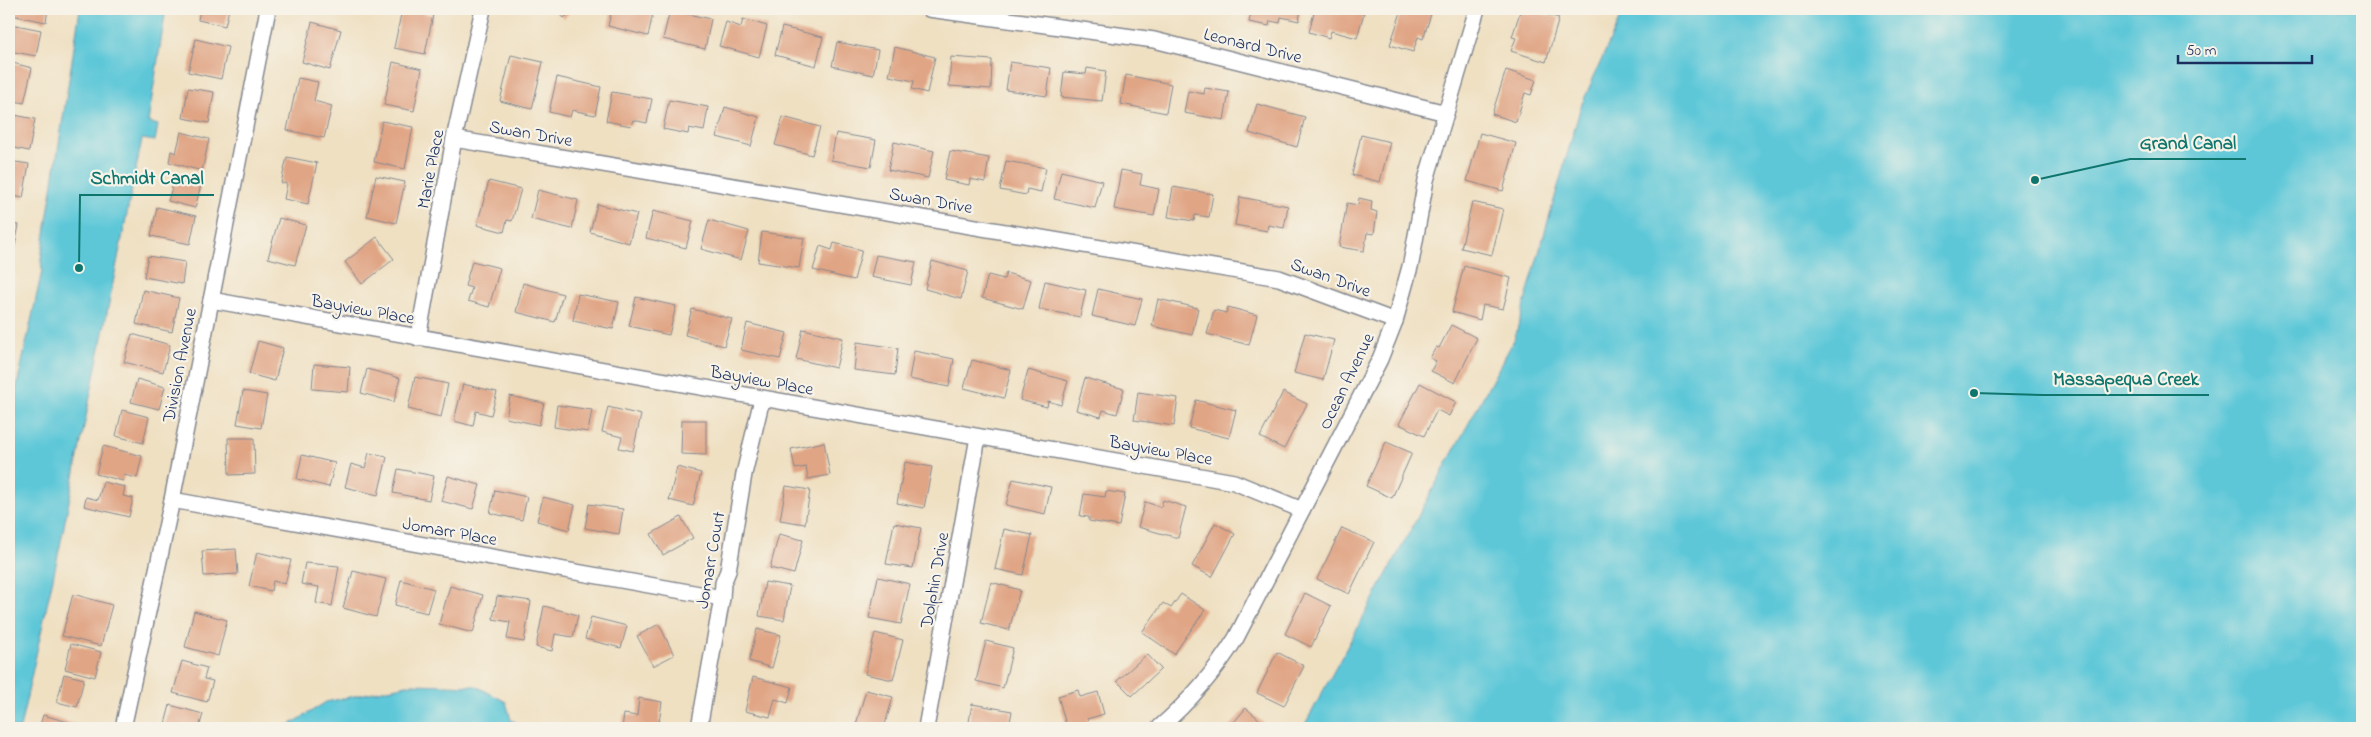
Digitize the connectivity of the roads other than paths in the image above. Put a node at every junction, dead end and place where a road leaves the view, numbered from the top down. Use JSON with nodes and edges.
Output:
{"nodes":[{"id":1,"x":268,"y":9,"type":"edge"},
{"id":2,"x":483,"y":9,"type":"edge"},
{"id":3,"x":929,"y":9,"type":"edge"},
{"id":4,"x":1477,"y":9,"type":"edge"},
{"id":5,"x":1446,"y":113,"type":"junction"},
{"id":6,"x":454,"y":139,"type":"junction"},
{"id":7,"x":211,"y":300,"type":"junction"},
{"id":8,"x":1395,"y":321,"type":"junction"},
{"id":9,"x":418,"y":338,"type":"junction"},
{"id":10,"x":762,"y":399,"type":"junction"},
{"id":11,"x":978,"y":437,"type":"junction"},
{"id":12,"x":172,"y":500,"type":"junction"},
{"id":13,"x":1302,"y":510,"type":"junction"},
{"id":14,"x":722,"y":598,"type":"junction"},
{"id":15,"x":123,"y":728,"type":"edge"},
{"id":16,"x":699,"y":728,"type":"edge"},
{"id":17,"x":926,"y":728,"type":"edge"},
{"id":18,"x":1159,"y":728,"type":"edge"}],
"edges":[{"from":1,"to":7,"type":"street","name":"Division Avenue"},
{"from":2,"to":6,"type":"street","name":"Marie Place"},
{"from":3,"to":5,"type":"street","name":"Leonard Drive"},
{"from":4,"to":5,"type":"street","name":"Ocean Avenue"},
{"from":5,"to":8,"type":"street","name":"Ocean Avenue"},
{"from":6,"to":8,"type":"street","name":"Swan Drive"},
{"from":6,"to":9,"type":"street","name":"Marie Place"},
{"from":7,"to":9,"type":"street","name":"Bayview Place"},
{"from":7,"to":12,"type":"street","name":"Division Avenue"},
{"from":8,"to":13,"type":"street","name":"Ocean Avenue"},
{"from":9,"to":10,"type":"street","name":"Bayview Place"},
{"from":10,"to":11,"type":"street","name":"Bayview Place"},
{"from":10,"to":14,"type":"street","name":"Jomarr Court"},
{"from":11,"to":13,"type":"street","name":"Bayview Place"},
{"from":11,"to":17,"type":"street","name":"Dolphin Drive"},
{"from":12,"to":14,"type":"street","name":"Jomarr Place"},
{"from":12,"to":15,"type":"street","name":"Division Avenue"},
{"from":13,"to":18,"type":"street","name":"Ocean Avenue"},
{"from":14,"to":16,"type":"street","name":"Jomarr Court"}]}
